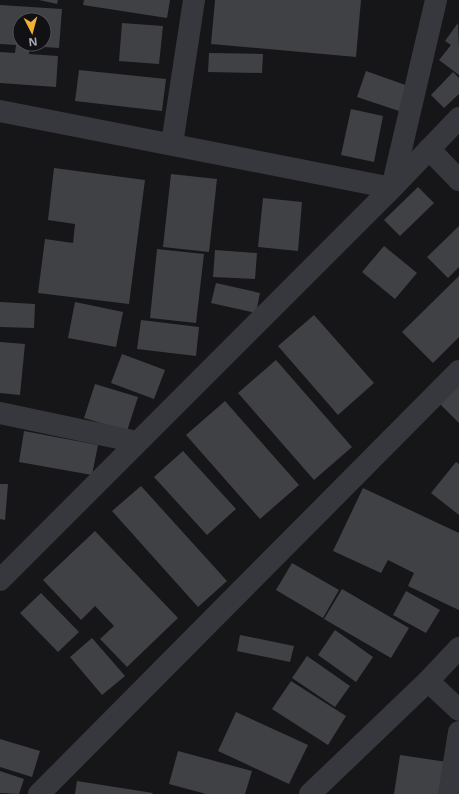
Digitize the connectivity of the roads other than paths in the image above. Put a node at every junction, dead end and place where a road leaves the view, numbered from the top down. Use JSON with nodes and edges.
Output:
{"nodes":[{"id":1,"x":194,"y":0,"type":"edge"},
{"id":2,"x":436,"y":0,"type":"edge"},
{"id":3,"x":0,"y":111,"type":"edge"},
{"id":4,"x":459,"y":118,"type":"edge"},
{"id":5,"x":172,"y":144,"type":"junction"},
{"id":6,"x":428,"y":149,"type":"junction"},
{"id":7,"x":459,"y":180,"type":"edge"},
{"id":8,"x":392,"y":188,"type":"junction"},
{"id":9,"x":459,"y":371,"type":"edge"},
{"id":10,"x":0,"y":413,"type":"edge"},
{"id":11,"x":138,"y":442,"type":"junction"},
{"id":12,"x":0,"y":580,"type":"edge"},
{"id":13,"x":459,"y":648,"type":"edge"},
{"id":14,"x":428,"y":680,"type":"junction"},
{"id":15,"x":459,"y":710,"type":"edge"},
{"id":16,"x":459,"y":732,"type":"edge"},
{"id":17,"x":39,"y":794,"type":"edge"},
{"id":18,"x":310,"y":794,"type":"edge"},
{"id":19,"x":449,"y":794,"type":"edge"}],
"edges":[{"from":1,"to":5,"type":"street"},
{"from":2,"to":8,"type":"street"},
{"from":3,"to":5,"type":"street"},
{"from":4,"to":6,"type":"street"},
{"from":5,"to":8,"type":"street"},
{"from":6,"to":7,"type":"street"},
{"from":6,"to":8,"type":"street"},
{"from":8,"to":11,"type":"street"},
{"from":9,"to":17,"type":"street"},
{"from":10,"to":11,"type":"street"},
{"from":11,"to":12,"type":"street"},
{"from":13,"to":14,"type":"street"},
{"from":14,"to":15,"type":"street"},
{"from":14,"to":18,"type":"street"},
{"from":16,"to":19,"type":"street"}]}
